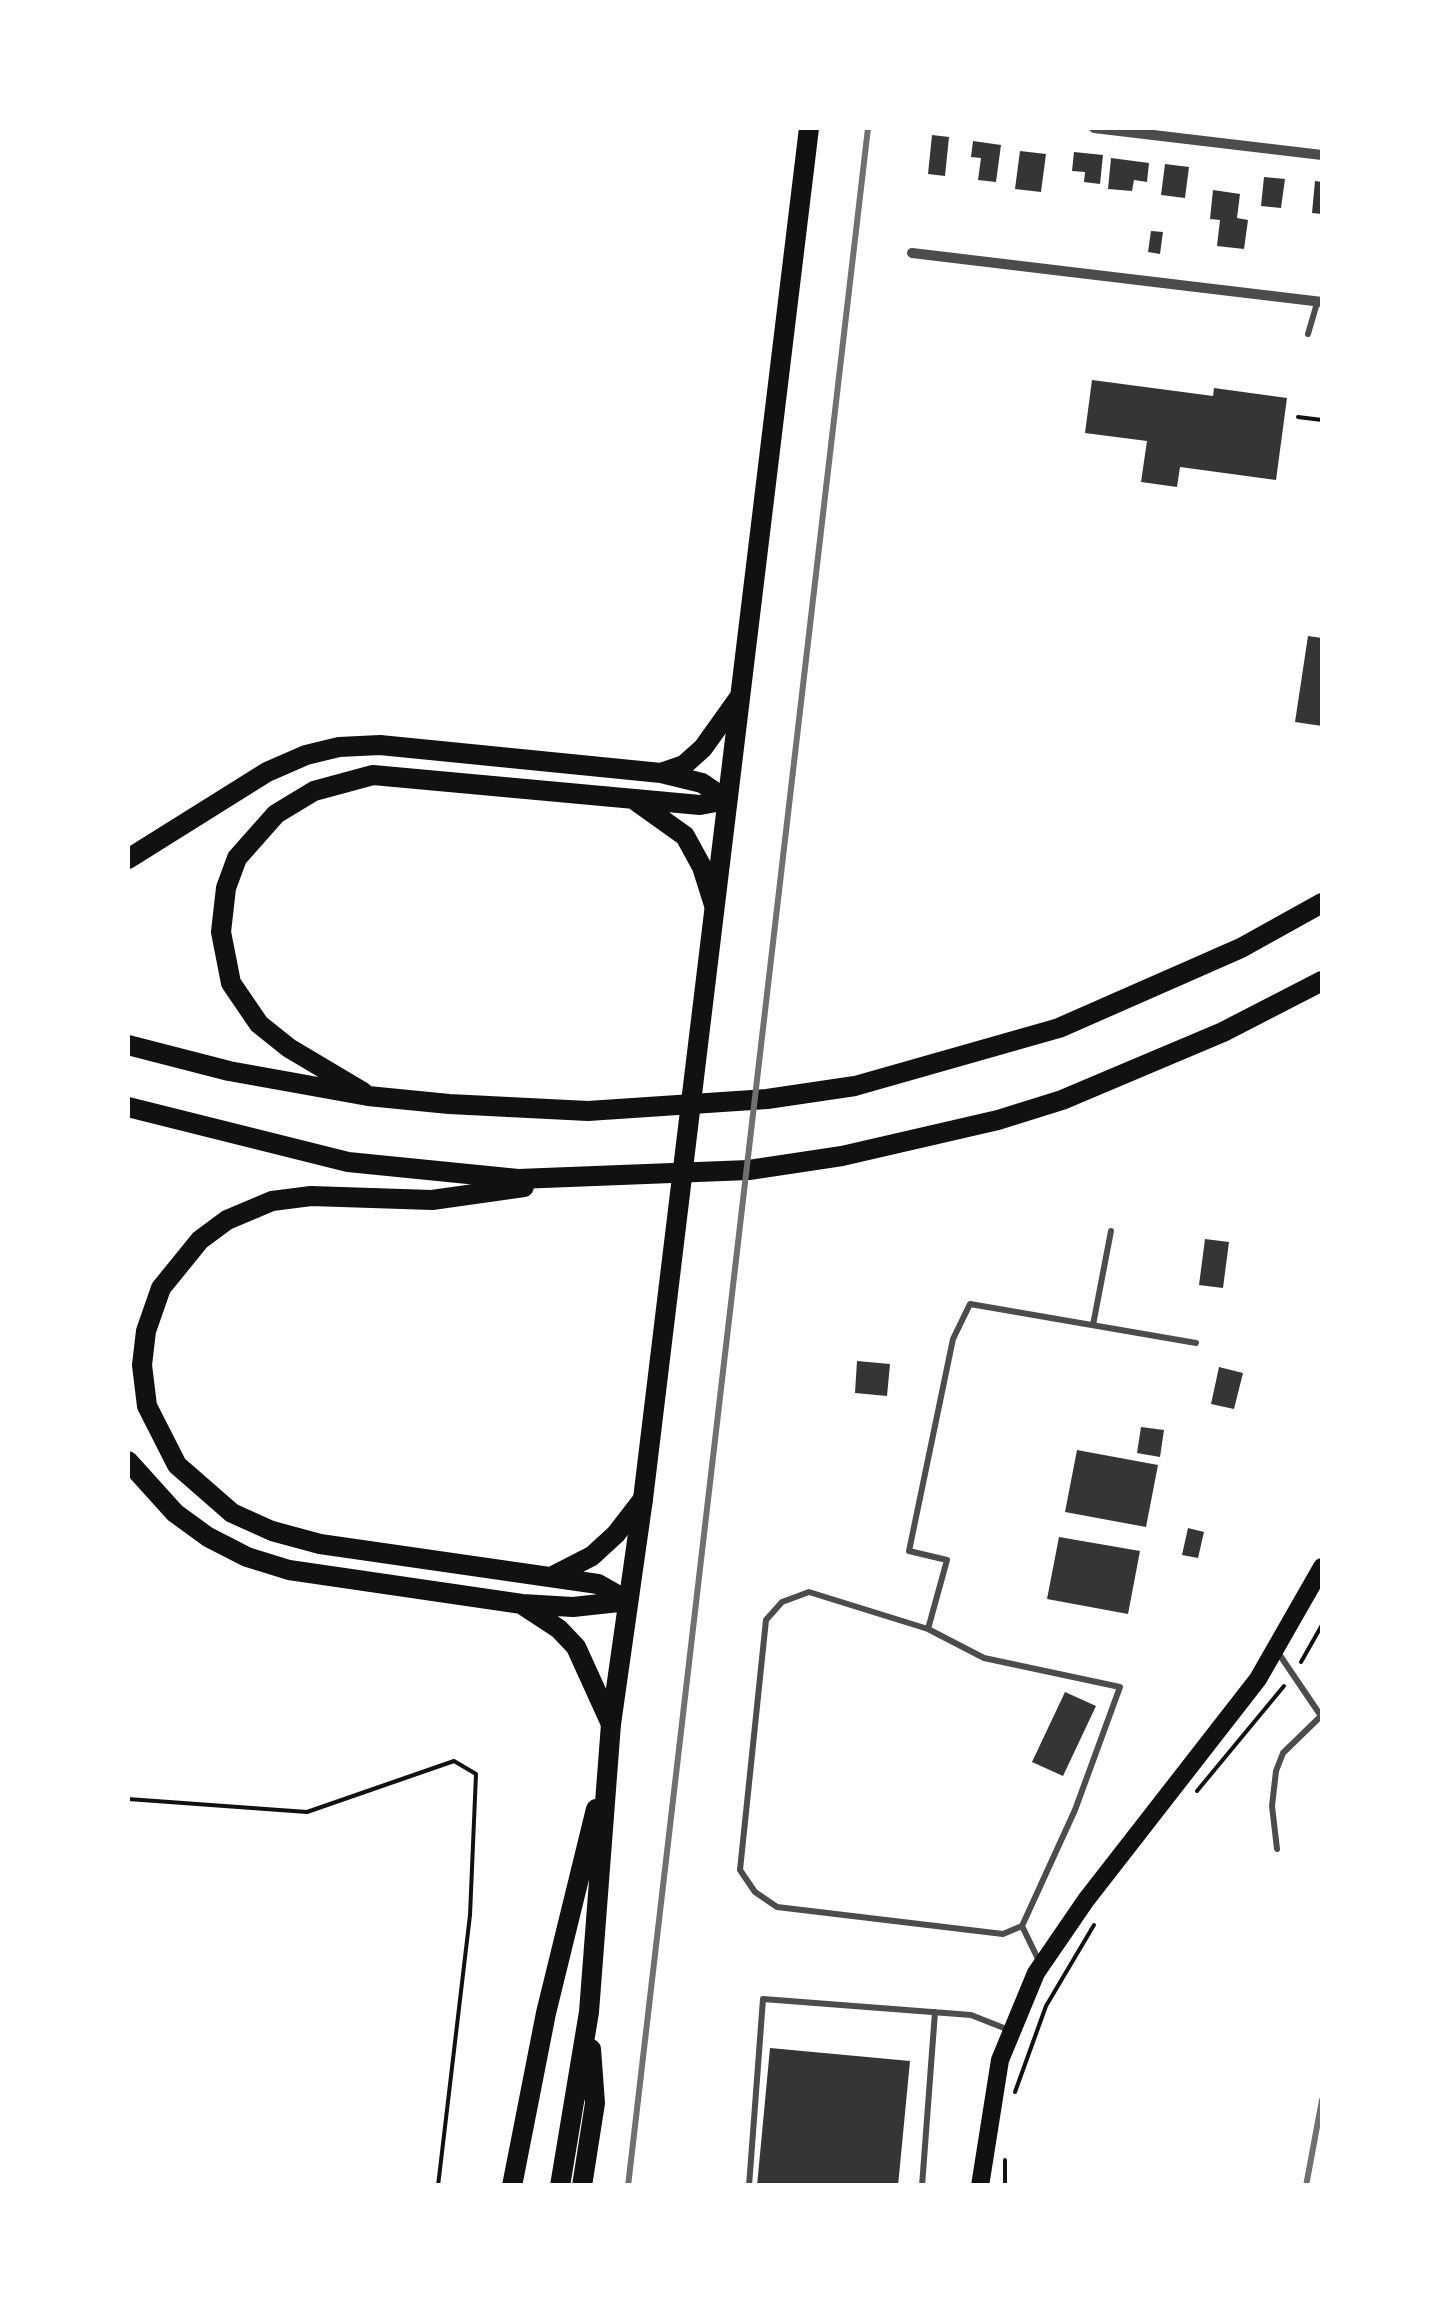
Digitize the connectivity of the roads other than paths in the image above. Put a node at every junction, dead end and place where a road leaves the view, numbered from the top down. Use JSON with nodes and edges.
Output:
{"nodes":[{"id":1,"x":809,"y":128,"type":"edge"},
{"id":2,"x":1094,"y":128,"type":"edge"},
{"id":3,"x":1322,"y":155,"type":"edge"},
{"id":4,"x":912,"y":253,"type":"dead end"},
{"id":5,"x":1320,"y":302,"type":"edge"},
{"id":6,"x":1308,"y":334,"type":"dead end"},
{"id":7,"x":738,"y":699,"type":"junction"},
{"id":8,"x":662,"y":773,"type":"junction"},
{"id":9,"x":630,"y":798,"type":"junction"},
{"id":10,"x":726,"y":800,"type":"junction"},
{"id":11,"x":128,"y":859,"type":"edge"},
{"id":12,"x":1322,"y":904,"type":"edge"},
{"id":13,"x":714,"y":905,"type":"junction"},
{"id":14,"x":1322,"y":981,"type":"edge"},
{"id":15,"x":128,"y":1045,"type":"edge"},
{"id":16,"x":368,"y":1096,"type":"junction"},
{"id":17,"x":128,"y":1107,"type":"edge"},
{"id":18,"x":582,"y":1179,"type":"junction"},
{"id":19,"x":1110,"y":1231,"type":"dead end"},
{"id":20,"x":1093,"y":1325,"type":"junction"},
{"id":21,"x":1196,"y":1343,"type":"dead end"},
{"id":22,"x":128,"y":1461,"type":"edge"},
{"id":23,"x":643,"y":1500,"type":"junction"},
{"id":24,"x":1322,"y":1567,"type":"edge"},
{"id":25,"x":554,"y":1576,"type":"junction"},
{"id":26,"x":628,"y":1601,"type":"junction"},
{"id":27,"x":522,"y":1604,"type":"junction"},
{"id":28,"x":928,"y":1629,"type":"junction"},
{"id":29,"x":1277,"y":1650,"type":"junction"},
{"id":30,"x":611,"y":1724,"type":"junction"},
{"id":31,"x":610,"y":1749,"type":"junction"},
{"id":32,"x":1277,"y":1849,"type":"dead end"},
{"id":33,"x":1022,"y":1926,"type":"junction"},
{"id":34,"x":1042,"y":1966,"type":"junction"},
{"id":35,"x":589,"y":2012,"type":"junction"},
{"id":36,"x":935,"y":2012,"type":"junction"},
{"id":37,"x":1010,"y":2030,"type":"junction"},
{"id":38,"x":512,"y":2186,"type":"edge"},
{"id":39,"x":560,"y":2186,"type":"edge"},
{"id":40,"x":582,"y":2186,"type":"edge"},
{"id":41,"x":749,"y":2186,"type":"edge"},
{"id":42,"x":922,"y":2186,"type":"edge"},
{"id":43,"x":980,"y":2186,"type":"edge"}],
"edges":[{"from":1,"to":7,"type":"main road"},
{"from":2,"to":3,"type":"street"},
{"from":4,"to":5,"type":"street"},
{"from":5,"to":6,"type":"lane"},
{"from":7,"to":8,"type":"main road"},
{"from":7,"to":10,"type":"main road"},
{"from":8,"to":10,"type":"main road"},
{"from":8,"to":11,"type":"main road"},
{"from":9,"to":10,"type":"main road"},
{"from":9,"to":13,"type":"main road"},
{"from":9,"to":16,"type":"main road"},
{"from":10,"to":13,"type":"main road"},
{"from":12,"to":16,"type":"main road"},
{"from":13,"to":23,"type":"main road"},
{"from":14,"to":18,"type":"main road"},
{"from":15,"to":16,"type":"main road"},
{"from":17,"to":18,"type":"main road"},
{"from":18,"to":25,"type":"main road"},
{"from":19,"to":20,"type":"lane"},
{"from":20,"to":21,"type":"lane"},
{"from":20,"to":28,"type":"lane"},
{"from":22,"to":27,"type":"main road"},
{"from":23,"to":25,"type":"main road"},
{"from":23,"to":26,"type":"main road"},
{"from":24,"to":29,"type":"main road"},
{"from":25,"to":26,"type":"main road"},
{"from":26,"to":27,"type":"main road"},
{"from":26,"to":30,"type":"main road"},
{"from":27,"to":30,"type":"main road"},
{"from":28,"to":33,"type":"lane"},
{"from":28,"to":33,"type":"lane"},
{"from":29,"to":32,"type":"lane"},
{"from":29,"to":34,"type":"main road"},
{"from":30,"to":31,"type":"main road"},
{"from":31,"to":35,"type":"main road"},
{"from":31,"to":38,"type":"main road"},
{"from":33,"to":34,"type":"lane"},
{"from":34,"to":37,"type":"main road"},
{"from":35,"to":39,"type":"main road"},
{"from":35,"to":40,"type":"main road"},
{"from":36,"to":37,"type":"lane"},
{"from":36,"to":41,"type":"lane"},
{"from":36,"to":42,"type":"lane"},
{"from":37,"to":43,"type":"main road"}]}
